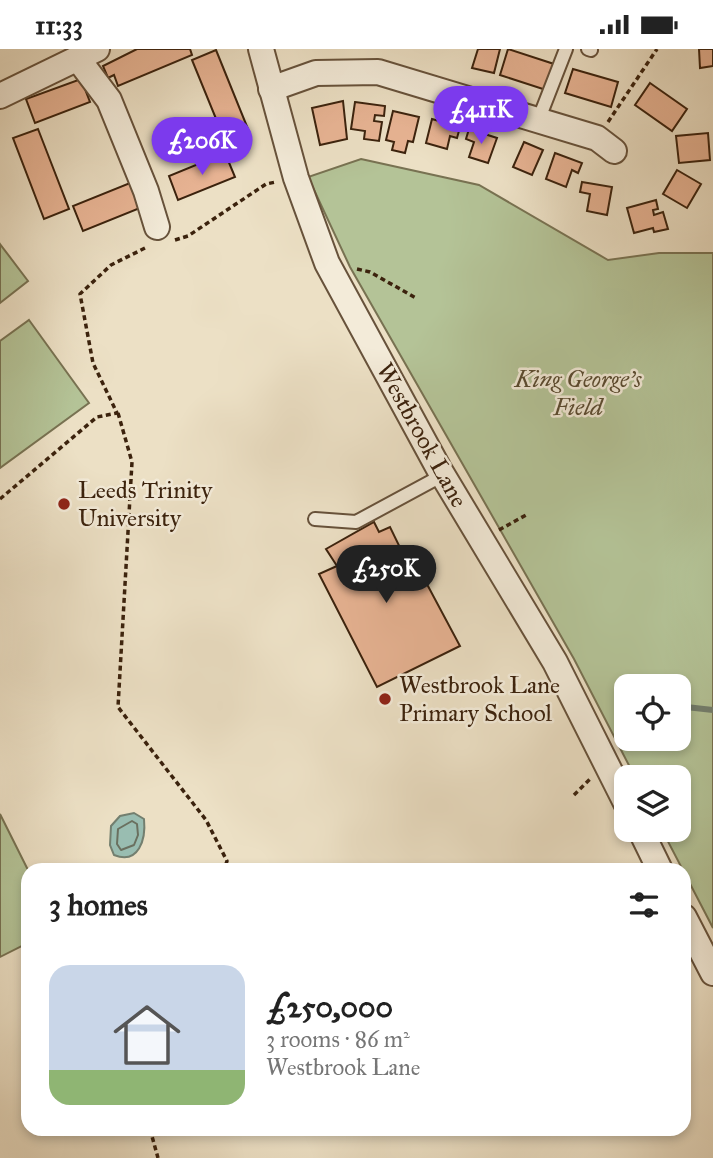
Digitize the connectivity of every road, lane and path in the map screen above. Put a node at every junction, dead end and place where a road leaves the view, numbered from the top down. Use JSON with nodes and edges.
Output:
{"nodes":[{"id":1,"x":261,"y":49,"type":"edge"},
{"id":2,"x":566,"y":49,"type":"edge"},
{"id":3,"x":657,"y":49,"type":"edge"},
{"id":4,"x":88,"y":54,"type":"edge"},
{"id":5,"x":271,"y":89,"type":"junction"},
{"id":6,"x":0,"y":96,"type":"edge"},
{"id":7,"x":538,"y":121,"type":"junction"},
{"id":8,"x":606,"y":145,"type":"joint"},
{"id":9,"x":296,"y":178,"type":"junction"},
{"id":10,"x":159,"y":238,"type":"junction"},
{"id":11,"x":327,"y":263,"type":"junction"},
{"id":12,"x":416,"y":298,"type":"dead end"},
{"id":13,"x":117,"y":413,"type":"junction"},
{"id":14,"x":443,"y":475,"type":"junction"},
{"id":15,"x":0,"y":499,"type":"edge"},
{"id":16,"x":526,"y":515,"type":"dead end"},
{"id":17,"x":315,"y":519,"type":"dead end"},
{"id":18,"x":481,"y":540,"type":"junction"},
{"id":19,"x":614,"y":779,"type":"edge"},
{"id":20,"x":646,"y":842,"type":"edge"},
{"id":21,"x":226,"y":863,"type":"edge"},
{"id":22,"x":657,"y":863,"type":"edge"},
{"id":23,"x":691,"y":931,"type":"edge"},
{"id":24,"x":713,"y":974,"type":"edge"},
{"id":25,"x":152,"y":1136,"type":"edge"},
{"id":26,"x":158,"y":1158,"type":"edge"}],
"edges":[{"from":1,"to":5,"type":"street","name":"Westbrook Lane"},
{"from":2,"to":7,"type":"lane"},
{"from":3,"to":8,"type":"path"},
{"from":4,"to":6,"type":"street"},
{"from":4,"to":10,"type":"street"},
{"from":5,"to":7,"type":"street"},
{"from":5,"to":9,"type":"street","name":"Westbrook Lane"},
{"from":7,"to":8,"type":"street"},
{"from":9,"to":10,"type":"path"},
{"from":9,"to":11,"type":"street","name":"Westbrook Lane"},
{"from":10,"to":13,"type":"path"},
{"from":11,"to":12,"type":"path"},
{"from":11,"to":14,"type":"street","name":"Westbrook Lane"},
{"from":13,"to":15,"type":"path"},
{"from":13,"to":21,"type":"path"},
{"from":14,"to":17,"type":"lane"},
{"from":14,"to":18,"type":"street","name":"Westbrook Lane"},
{"from":16,"to":18,"type":"path"},
{"from":18,"to":19,"type":"street","name":"Westbrook Lane"},
{"from":20,"to":22,"type":"street"},
{"from":23,"to":24,"type":"street"},
{"from":25,"to":26,"type":"path"}]}
